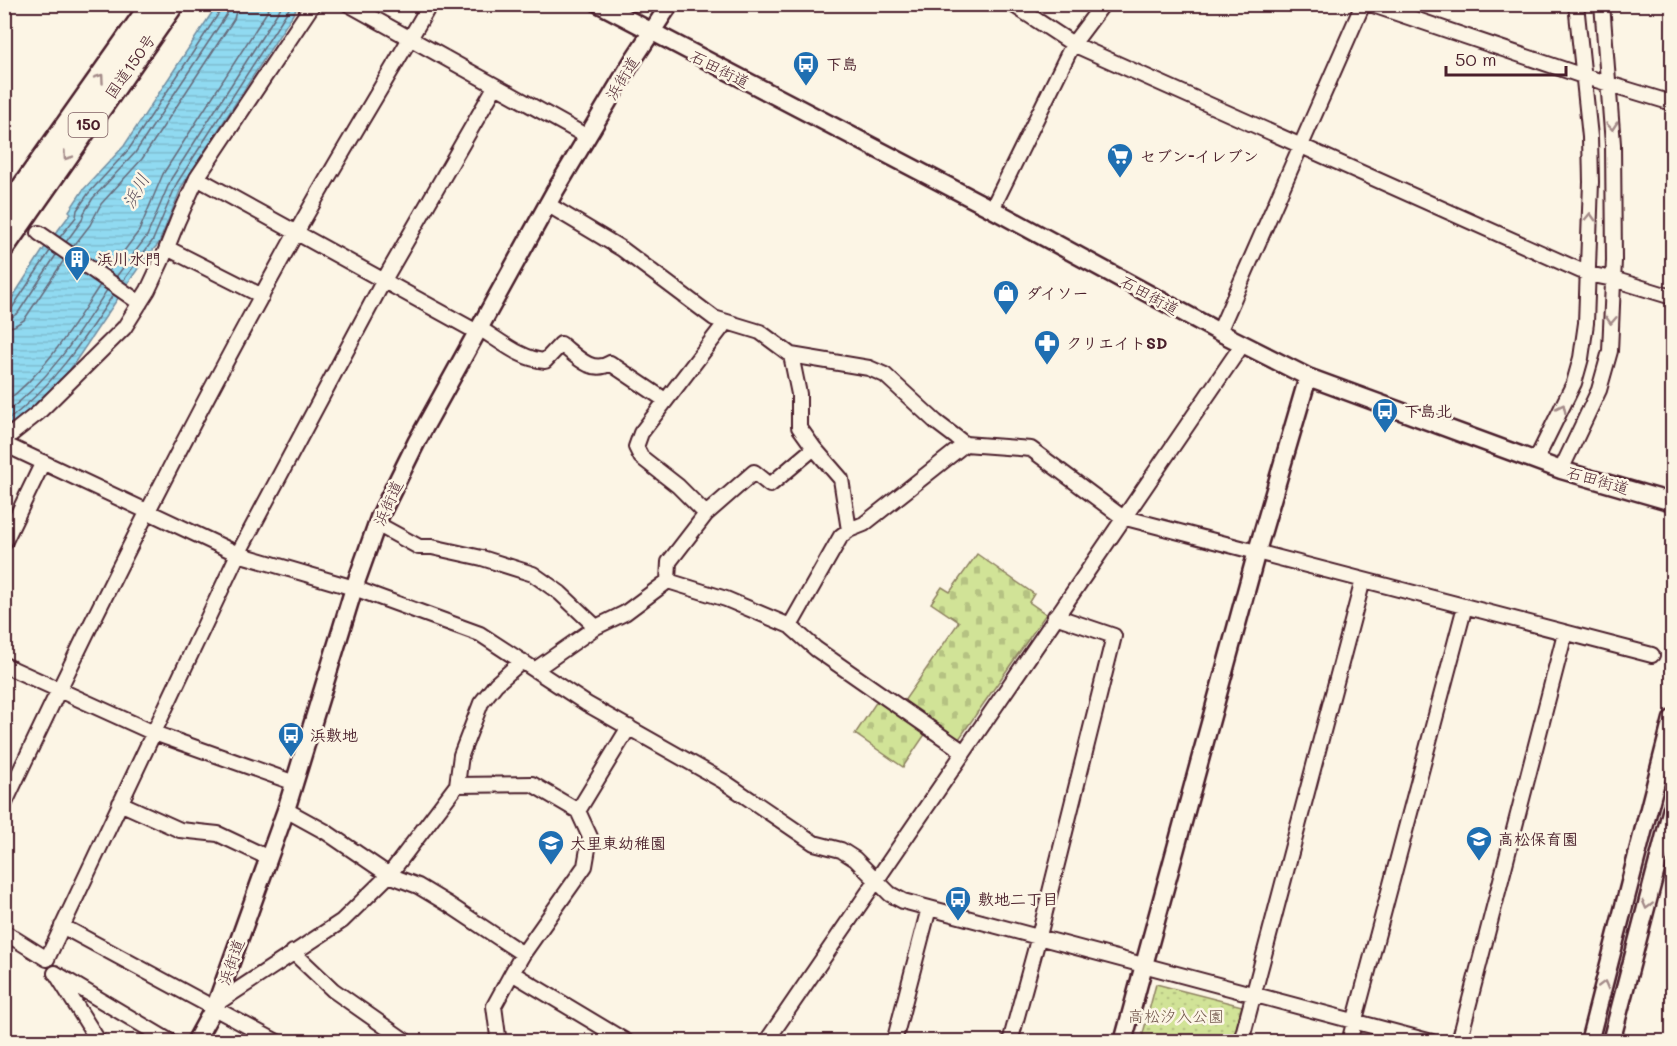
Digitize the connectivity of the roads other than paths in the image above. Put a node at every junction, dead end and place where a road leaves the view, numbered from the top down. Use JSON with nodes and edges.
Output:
{"nodes":[{"id":1,"x":152,"y":4,"type":"edge"},
{"id":2,"x":173,"y":4,"type":"edge"},
{"id":3,"x":313,"y":4,"type":"edge"},
{"id":4,"x":348,"y":4,"type":"edge"},
{"id":5,"x":430,"y":4,"type":"edge"},
{"id":6,"x":599,"y":4,"type":"edge"},
{"id":7,"x":670,"y":4,"type":"edge"},
{"id":8,"x":1012,"y":4,"type":"edge"},
{"id":9,"x":1103,"y":4,"type":"edge"},
{"id":10,"x":1364,"y":4,"type":"edge"},
{"id":11,"x":1370,"y":4,"type":"edge"},
{"id":12,"x":1576,"y":4,"type":"edge"},
{"id":13,"x":1602,"y":4,"type":"edge"},
{"id":14,"x":651,"y":33,"type":"junction"},
{"id":15,"x":410,"y":40,"type":"junction"},
{"id":16,"x":1073,"y":44,"type":"junction"},
{"id":17,"x":1583,"y":76,"type":"junction"},
{"id":18,"x":1608,"y":84,"type":"junction"},
{"id":19,"x":495,"y":87,"type":"junction"},
{"id":20,"x":1672,"y":103,"type":"edge"},
{"id":21,"x":586,"y":136,"type":"junction"},
{"id":22,"x":1302,"y":145,"type":"junction"},
{"id":23,"x":197,"y":178,"type":"junction"},
{"id":24,"x":547,"y":204,"type":"junction"},
{"id":25,"x":992,"y":209,"type":"junction"},
{"id":26,"x":4,"y":214,"type":"edge"},
{"id":27,"x":297,"y":232,"type":"junction"},
{"id":28,"x":39,"y":233,"type":"dead end"},
{"id":29,"x":4,"y":246,"type":"edge"},
{"id":30,"x":167,"y":248,"type":"junction"},
{"id":31,"x":1588,"y":274,"type":"junction"},
{"id":32,"x":1613,"y":279,"type":"junction"},
{"id":33,"x":384,"y":280,"type":"junction"},
{"id":34,"x":262,"y":297,"type":"junction"},
{"id":35,"x":1672,"y":297,"type":"edge"},
{"id":36,"x":140,"y":303,"type":"junction"},
{"id":37,"x":726,"y":322,"type":"junction"},
{"id":38,"x":478,"y":330,"type":"junction"},
{"id":39,"x":1218,"y":332,"type":"junction"},
{"id":40,"x":1242,"y":345,"type":"junction"},
{"id":41,"x":791,"y":355,"type":"junction"},
{"id":42,"x":1308,"y":377,"type":"junction"},
{"id":43,"x":665,"y":400,"type":"junction"},
{"id":44,"x":4,"y":442,"type":"edge"},
{"id":45,"x":965,"y":444,"type":"junction"},
{"id":46,"x":814,"y":447,"type":"junction"},
{"id":47,"x":1536,"y":460,"type":"junction"},
{"id":48,"x":43,"y":462,"type":"junction"},
{"id":49,"x":1561,"y":470,"type":"junction"},
{"id":50,"x":1672,"y":502,"type":"edge"},
{"id":51,"x":147,"y":510,"type":"junction"},
{"id":52,"x":706,"y":514,"type":"junction"},
{"id":53,"x":1122,"y":517,"type":"junction"},
{"id":54,"x":377,"y":524,"type":"junction"},
{"id":55,"x":849,"y":530,"type":"junction"},
{"id":56,"x":4,"y":543,"type":"edge"},
{"id":57,"x":1257,"y":551,"type":"junction"},
{"id":58,"x":238,"y":554,"type":"junction"},
{"id":59,"x":1363,"y":580,"type":"junction"},
{"id":60,"x":668,"y":581,"type":"junction"},
{"id":61,"x":354,"y":588,"type":"junction"},
{"id":62,"x":1465,"y":606,"type":"junction"},
{"id":63,"x":1055,"y":616,"type":"junction"},
{"id":64,"x":596,"y":627,"type":"junction"},
{"id":65,"x":790,"y":627,"type":"junction"},
{"id":66,"x":1565,"y":633,"type":"junction"},
{"id":67,"x":1652,"y":655,"type":"dead end"},
{"id":68,"x":522,"y":661,"type":"junction"},
{"id":69,"x":4,"y":665,"type":"edge"},
{"id":70,"x":536,"y":669,"type":"junction"},
{"id":71,"x":59,"y":688,"type":"junction"},
{"id":72,"x":1672,"y":719,"type":"edge"},
{"id":73,"x":629,"y":728,"type":"junction"},
{"id":74,"x":154,"y":733,"type":"junction"},
{"id":75,"x":964,"y":752,"type":"junction"},
{"id":76,"x":295,"y":783,"type":"junction"},
{"id":77,"x":457,"y":785,"type":"junction"},
{"id":78,"x":120,"y":803,"type":"junction"},
{"id":79,"x":4,"y":805,"type":"edge"},
{"id":80,"x":1672,"y":808,"type":"edge"},
{"id":81,"x":286,"y":810,"type":"junction"},
{"id":82,"x":578,"y":811,"type":"junction"},
{"id":83,"x":269,"y":858,"type":"junction"},
{"id":84,"x":389,"y":875,"type":"junction"},
{"id":85,"x":875,"y":880,"type":"junction"},
{"id":86,"x":929,"y":908,"type":"junction"},
{"id":87,"x":63,"y":926,"type":"junction"},
{"id":88,"x":4,"y":932,"type":"edge"},
{"id":89,"x":1039,"y":936,"type":"junction"},
{"id":90,"x":293,"y":952,"type":"junction"},
{"id":91,"x":523,"y":954,"type":"junction"},
{"id":92,"x":47,"y":960,"type":"junction"},
{"id":93,"x":1143,"y":964,"type":"junction"},
{"id":94,"x":55,"y":973,"type":"junction"},
{"id":95,"x":512,"y":973,"type":"junction"},
{"id":96,"x":1253,"y":993,"type":"junction"},
{"id":97,"x":215,"y":1006,"type":"junction"},
{"id":98,"x":1354,"y":1020,"type":"junction"},
{"id":99,"x":99,"y":1041,"type":"edge"},
{"id":100,"x":171,"y":1041,"type":"edge"},
{"id":101,"x":195,"y":1041,"type":"edge"},
{"id":102,"x":277,"y":1041,"type":"edge"},
{"id":103,"x":407,"y":1041,"type":"edge"},
{"id":104,"x":495,"y":1041,"type":"edge"},
{"id":105,"x":627,"y":1041,"type":"edge"},
{"id":106,"x":766,"y":1041,"type":"edge"},
{"id":107,"x":894,"y":1041,"type":"edge"},
{"id":108,"x":1010,"y":1041,"type":"edge"},
{"id":109,"x":1123,"y":1041,"type":"edge"},
{"id":110,"x":1241,"y":1041,"type":"edge"},
{"id":111,"x":1349,"y":1041,"type":"edge"},
{"id":112,"x":1432,"y":1041,"type":"edge"},
{"id":113,"x":1459,"y":1041,"type":"edge"},
{"id":114,"x":1589,"y":1041,"type":"edge"},
{"id":115,"x":1611,"y":1041,"type":"edge"}],
"edges":[{"from":26,"to":1,"type":"highway","name":"国道150号","number":"150","one_way":true},
{"from":2,"to":29,"type":"highway","name":"国道150号","number":"150","one_way":true},
{"from":3,"to":23,"type":"street"},
{"from":4,"to":15,"type":"street"},
{"from":5,"to":15,"type":"street"},
{"from":6,"to":14,"type":"street","name":"石田街道"},
{"from":7,"to":14,"type":"street","name":"浜街道"},
{"from":8,"to":16,"type":"street"},
{"from":9,"to":16,"type":"street"},
{"from":10,"to":22,"type":"street"},
{"from":11,"to":17,"type":"street"},
{"from":12,"to":17,"type":"street"},
{"from":13,"to":18,"type":"street"},
{"from":14,"to":21,"type":"street","name":"浜街道"},
{"from":14,"to":25,"type":"street","name":"石田街道"},
{"from":15,"to":19,"type":"street"},
{"from":15,"to":27,"type":"street"},
{"from":16,"to":22,"type":"street"},
{"from":16,"to":25,"type":"street"},
{"from":17,"to":18,"type":"street"},
{"from":31,"to":17,"type":"street","one_way":true},
{"from":18,"to":20,"type":"street"},
{"from":18,"to":32,"type":"street","one_way":true},
{"from":19,"to":21,"type":"street"},
{"from":19,"to":33,"type":"street"},
{"from":21,"to":24,"type":"street","name":"浜街道"},
{"from":22,"to":31,"type":"street"},
{"from":22,"to":39,"type":"street"},
{"from":23,"to":27,"type":"street"},
{"from":23,"to":30,"type":"street"},
{"from":24,"to":37,"type":"street"},
{"from":24,"to":38,"type":"street","name":"浜街道"},
{"from":25,"to":39,"type":"street","name":"石田街道"},
{"from":27,"to":33,"type":"street"},
{"from":27,"to":34,"type":"street"},
{"from":28,"to":36,"type":"street"},
{"from":30,"to":34,"type":"street"},
{"from":30,"to":36,"type":"street"},
{"from":31,"to":32,"type":"street"},
{"from":47,"to":31,"type":"street","one_way":true},
{"from":32,"to":35,"type":"street"},
{"from":32,"to":49,"type":"street","one_way":true},
{"from":33,"to":38,"type":"street"},
{"from":33,"to":58,"type":"street"},
{"from":34,"to":51,"type":"street"},
{"from":36,"to":44,"type":"street"},
{"from":37,"to":41,"type":"street"},
{"from":37,"to":43,"type":"street"},
{"from":38,"to":43,"type":"street"},
{"from":38,"to":54,"type":"street","name":"浜街道"},
{"from":39,"to":40,"type":"street","name":"石田街道"},
{"from":40,"to":42,"type":"street","name":"石田街道"},
{"from":40,"to":53,"type":"street"},
{"from":41,"to":45,"type":"street"},
{"from":41,"to":46,"type":"street"},
{"from":42,"to":47,"type":"street","name":"石田街道"},
{"from":42,"to":57,"type":"street"},
{"from":43,"to":52,"type":"street"},
{"from":44,"to":48,"type":"street"},
{"from":45,"to":53,"type":"street"},
{"from":45,"to":55,"type":"street"},
{"from":46,"to":52,"type":"street"},
{"from":46,"to":55,"type":"street"},
{"from":47,"to":49,"type":"street","name":"石田街道"},
{"from":48,"to":51,"type":"street"},
{"from":48,"to":56,"type":"street"},
{"from":49,"to":50,"type":"street","name":"石田街道"},
{"from":51,"to":58,"type":"street"},
{"from":51,"to":71,"type":"street"},
{"from":52,"to":60,"type":"street"},
{"from":53,"to":57,"type":"street"},
{"from":53,"to":63,"type":"street"},
{"from":54,"to":61,"type":"street","name":"浜街道"},
{"from":54,"to":64,"type":"street"},
{"from":55,"to":65,"type":"street"},
{"from":57,"to":59,"type":"street"},
{"from":57,"to":93,"type":"street"},
{"from":58,"to":61,"type":"street"},
{"from":58,"to":74,"type":"street"},
{"from":59,"to":62,"type":"street"},
{"from":59,"to":96,"type":"street"},
{"from":60,"to":64,"type":"street"},
{"from":60,"to":65,"type":"street"},
{"from":61,"to":68,"type":"street"},
{"from":61,"to":76,"type":"street","name":"浜街道"},
{"from":62,"to":66,"type":"street"},
{"from":62,"to":98,"type":"street"},
{"from":63,"to":75,"type":"street"},
{"from":63,"to":89,"type":"street"},
{"from":64,"to":70,"type":"street"},
{"from":65,"to":75,"type":"street"},
{"from":66,"to":67,"type":"street"},
{"from":66,"to":113,"type":"street"},
{"from":68,"to":70,"type":"street"},
{"from":68,"to":77,"type":"street"},
{"from":69,"to":71,"type":"street"},
{"from":70,"to":73,"type":"street"},
{"from":71,"to":74,"type":"street"},
{"from":71,"to":79,"type":"street"},
{"from":114,"to":72,"type":"street","one_way":true},
{"from":73,"to":82,"type":"street"},
{"from":73,"to":85,"type":"street"},
{"from":74,"to":76,"type":"street"},
{"from":74,"to":78,"type":"street"},
{"from":75,"to":85,"type":"street"},
{"from":76,"to":81,"type":"street","name":"浜街道"},
{"from":77,"to":82,"type":"street"},
{"from":77,"to":84,"type":"street"},
{"from":78,"to":83,"type":"street"},
{"from":78,"to":87,"type":"street"},
{"from":80,"to":115,"type":"street","one_way":true},
{"from":81,"to":83,"type":"street","name":"浜街道"},
{"from":81,"to":84,"type":"street"},
{"from":82,"to":91,"type":"street"},
{"from":83,"to":97,"type":"street","name":"浜街道"},
{"from":84,"to":90,"type":"street"},
{"from":84,"to":91,"type":"street"},
{"from":85,"to":86,"type":"street"},
{"from":85,"to":106,"type":"street"},
{"from":86,"to":89,"type":"street"},
{"from":86,"to":107,"type":"street"},
{"from":87,"to":92,"type":"street"},
{"from":87,"to":97,"type":"street"},
{"from":88,"to":92,"type":"street"},
{"from":89,"to":93,"type":"street"},
{"from":89,"to":108,"type":"street"},
{"from":90,"to":97,"type":"street"},
{"from":90,"to":103,"type":"street"},
{"from":91,"to":95,"type":"street"},
{"from":92,"to":94,"type":"street"},
{"from":93,"to":96,"type":"street"},
{"from":93,"to":109,"type":"street"},
{"from":94,"to":99,"type":"street"},
{"from":94,"to":100,"type":"street"},
{"from":95,"to":104,"type":"street"},
{"from":95,"to":105,"type":"street"},
{"from":96,"to":98,"type":"street"},
{"from":96,"to":110,"type":"street"},
{"from":97,"to":101,"type":"street","name":"浜街道"},
{"from":97,"to":102,"type":"street"},
{"from":98,"to":111,"type":"street"},
{"from":98,"to":112,"type":"street"}]}
